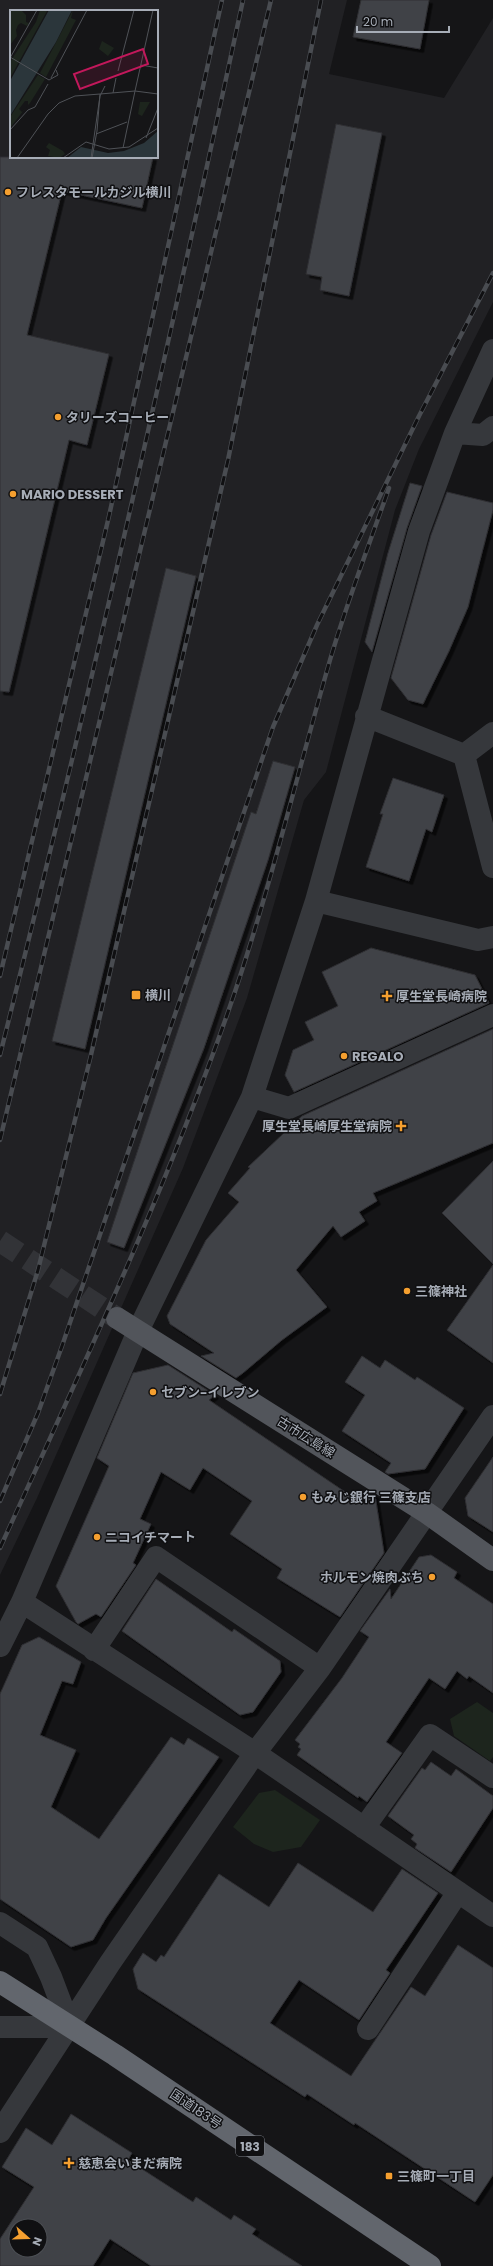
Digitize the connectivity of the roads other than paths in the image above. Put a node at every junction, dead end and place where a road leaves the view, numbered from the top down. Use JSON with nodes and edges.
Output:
{"nodes":[{"id":1,"x":493,"y":350,"type":"edge"},
{"id":2,"x":493,"y":427,"type":"edge"},
{"id":3,"x":454,"y":433,"type":"junction"},
{"id":4,"x":366,"y":716,"type":"junction"},
{"id":5,"x":493,"y":733,"type":"edge"},
{"id":6,"x":464,"y":755,"type":"junction"},
{"id":7,"x":493,"y":867,"type":"edge"},
{"id":8,"x":316,"y":901,"type":"junction"},
{"id":9,"x":493,"y":937,"type":"edge"},
{"id":10,"x":493,"y":1015,"type":"edge"},
{"id":11,"x":252,"y":1097,"type":"junction"},
{"id":12,"x":117,"y":1318,"type":"tunnel mouth"},
{"id":13,"x":138,"y":1331,"type":"junction"},
{"id":14,"x":493,"y":1416,"type":"edge"},
{"id":15,"x":427,"y":1513,"type":"junction"},
{"id":16,"x":493,"y":1560,"type":"edge"},
{"id":17,"x":22,"y":1602,"type":"junction"},
{"id":18,"x":0,"y":1646,"type":"edge"},
{"id":19,"x":94,"y":1650,"type":"junction"},
{"id":20,"x":320,"y":1668,"type":"junction"},
{"id":21,"x":255,"y":1753,"type":"junction"},
{"id":22,"x":493,"y":1777,"type":"edge"},
{"id":23,"x":364,"y":1828,"type":"junction"},
{"id":24,"x":458,"y":1892,"type":"junction"},
{"id":25,"x":493,"y":1916,"type":"edge"},
{"id":26,"x":0,"y":1923,"type":"edge"},
{"id":27,"x":0,"y":1982,"type":"edge"},
{"id":28,"x":0,"y":2026,"type":"edge"},
{"id":29,"x":70,"y":2027,"type":"junction"},
{"id":30,"x":368,"y":2029,"type":"dead end"},
{"id":31,"x":0,"y":2132,"type":"edge"},
{"id":32,"x":430,"y":2266,"type":"edge"}],
"edges":[{"from":1,"to":3,"type":"street"},
{"from":2,"to":3,"type":"street"},
{"from":3,"to":4,"type":"street"},
{"from":4,"to":6,"type":"street"},
{"from":4,"to":8,"type":"street"},
{"from":5,"to":6,"type":"street"},
{"from":6,"to":7,"type":"street"},
{"from":8,"to":9,"type":"street"},
{"from":8,"to":11,"type":"street"},
{"from":10,"to":11,"type":"street"},
{"from":11,"to":13,"type":"street"},
{"from":12,"to":13,"type":"main road","name":"古市広島線"},
{"from":13,"to":15,"type":"main road","name":"古市広島線"},
{"from":13,"to":17,"type":"street"},
{"from":14,"to":15,"type":"street"},
{"from":15,"to":16,"type":"main road","name":"古市広島線"},
{"from":15,"to":20,"type":"street"},
{"from":17,"to":18,"type":"street"},
{"from":17,"to":19,"type":"street"},
{"from":19,"to":20,"type":"street"},
{"from":19,"to":21,"type":"street"},
{"from":20,"to":21,"type":"street"},
{"from":21,"to":23,"type":"street"},
{"from":21,"to":29,"type":"street"},
{"from":22,"to":23,"type":"street"},
{"from":23,"to":24,"type":"street"},
{"from":24,"to":25,"type":"street"},
{"from":24,"to":30,"type":"street"},
{"from":26,"to":29,"type":"street"},
{"from":27,"to":29,"type":"highway","name":"国道183号","number":"183"},
{"from":28,"to":29,"type":"street"},
{"from":29,"to":31,"type":"street"},
{"from":29,"to":32,"type":"highway","name":"国道183号","number":"183"}]}
